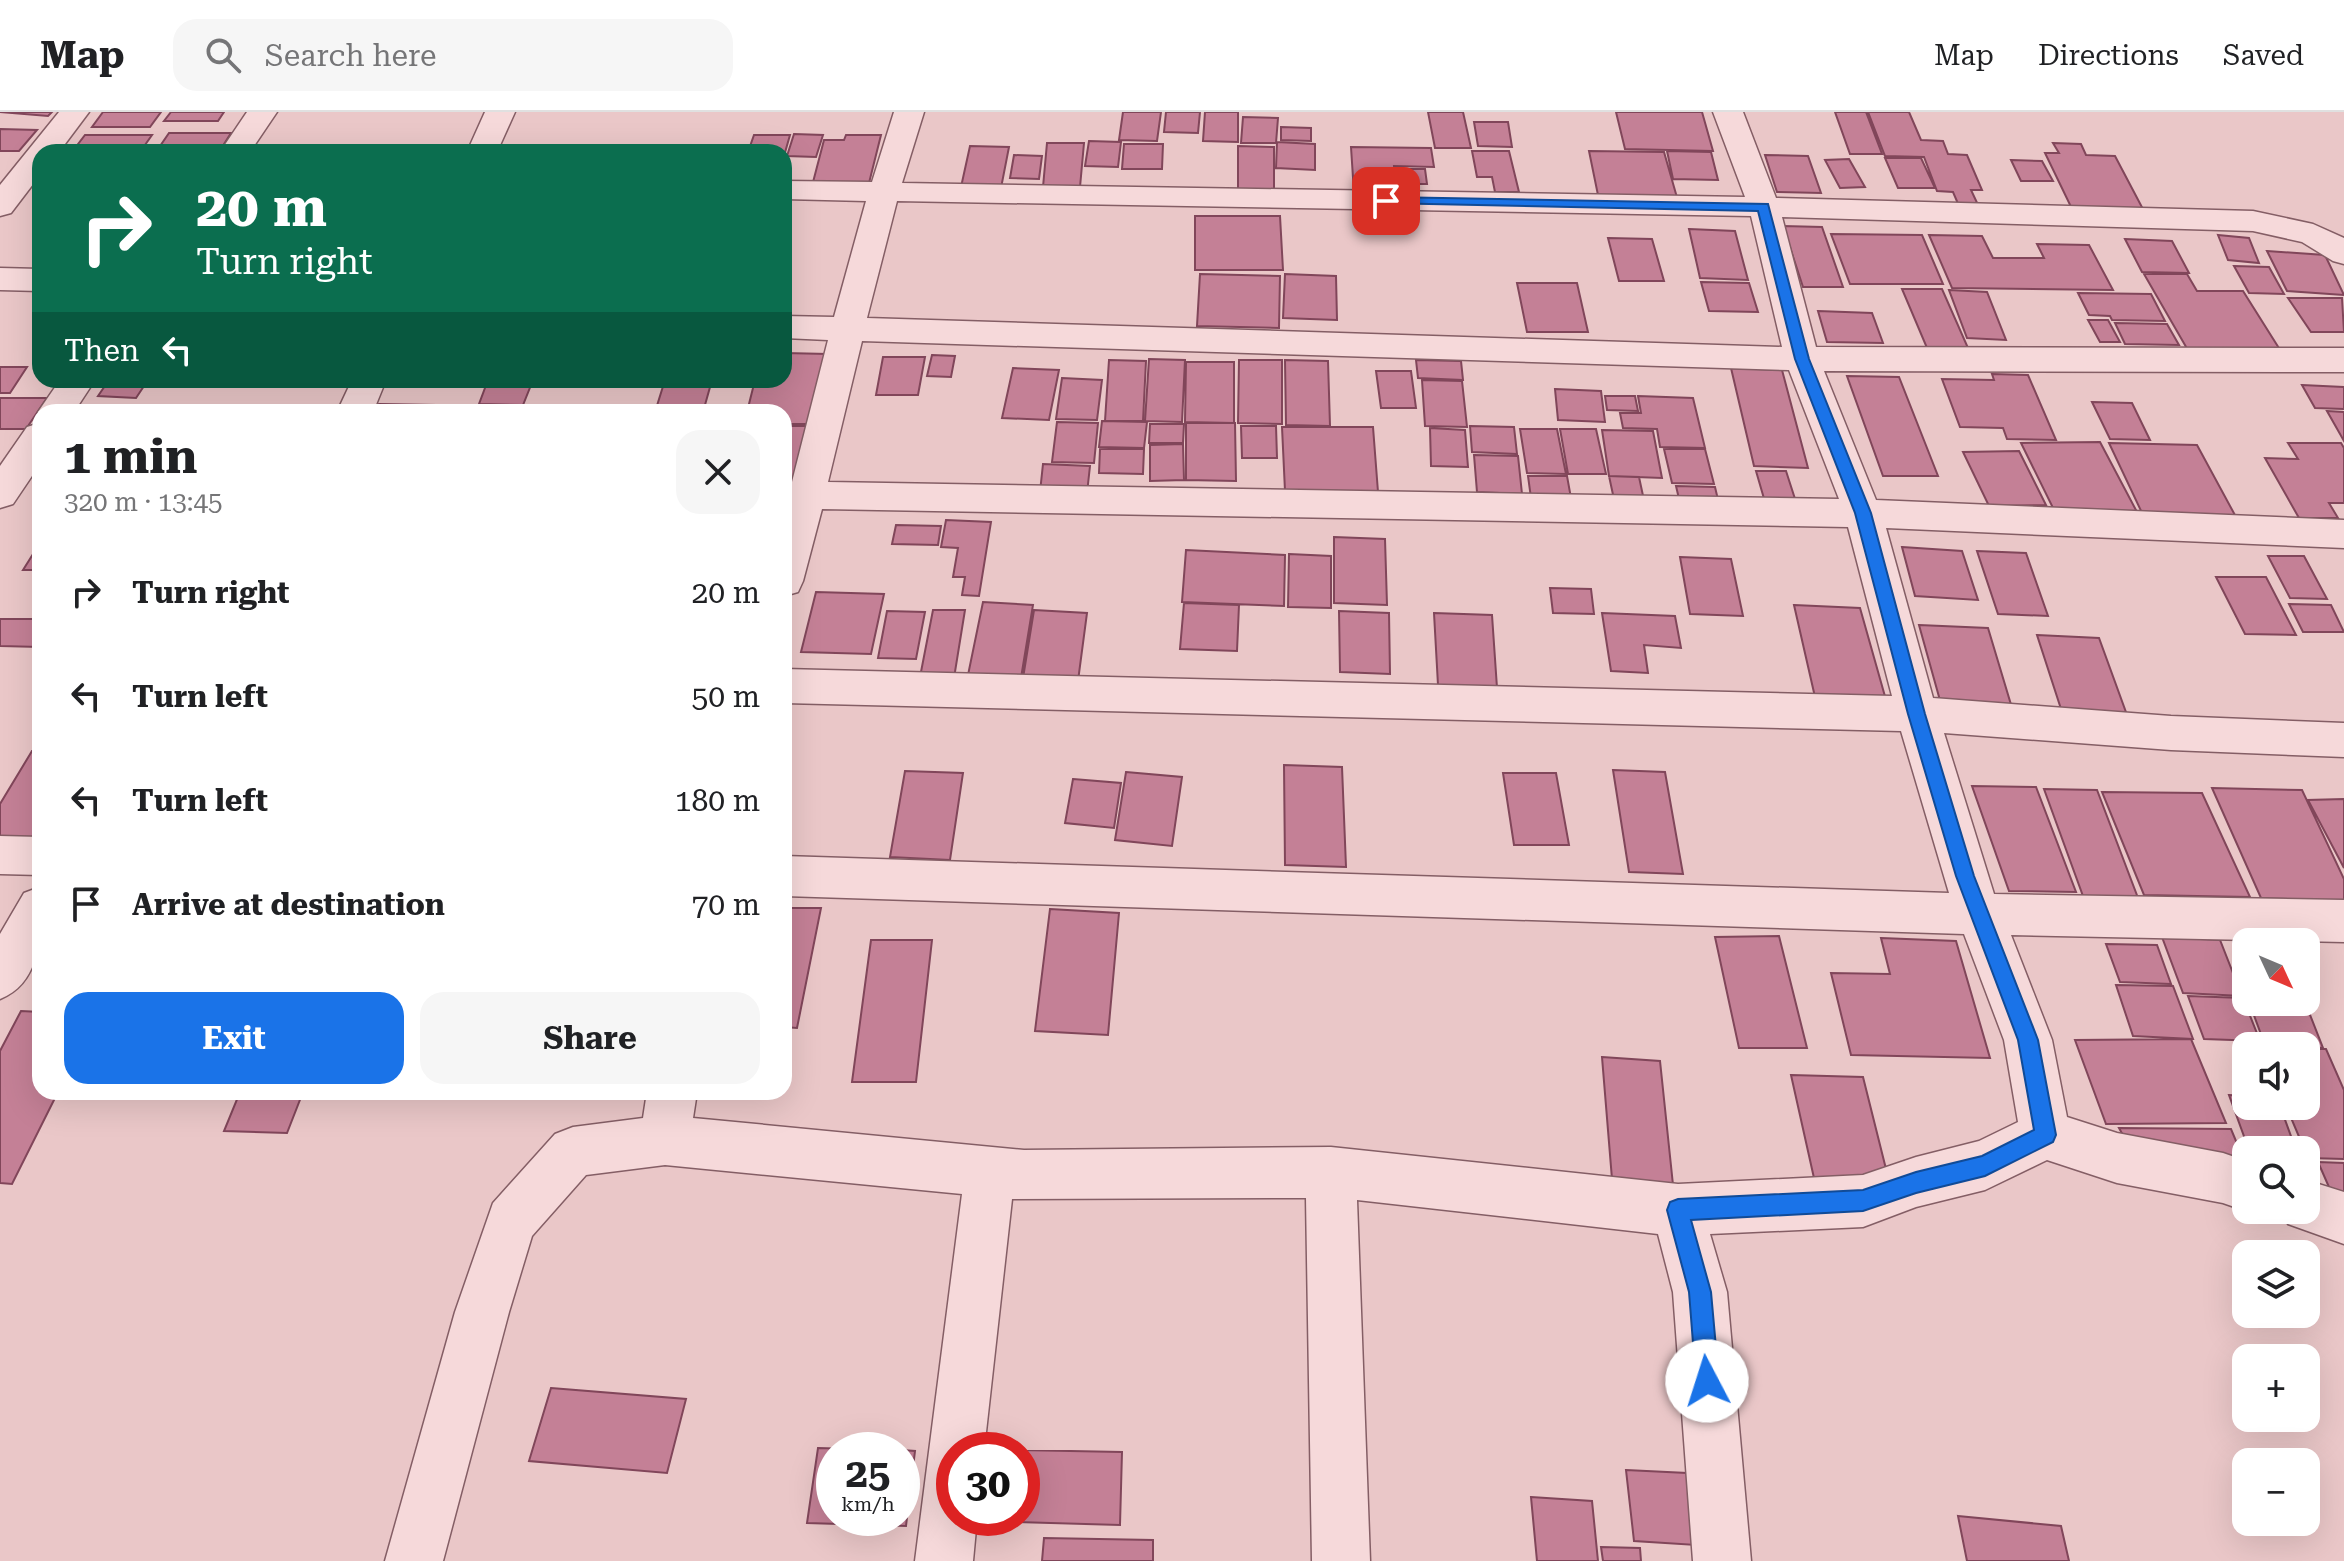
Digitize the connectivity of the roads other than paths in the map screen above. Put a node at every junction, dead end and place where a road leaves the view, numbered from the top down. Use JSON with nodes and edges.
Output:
{"nodes":[{"id":1,"x":74,"y":112,"type":"edge"},
{"id":2,"x":262,"y":112,"type":"edge"},
{"id":3,"x":500,"y":112,"type":"edge"},
{"id":4,"x":909,"y":112,"type":"edge"},
{"id":5,"x":1728,"y":112,"type":"edge"},
{"id":6,"x":49,"y":144,"type":"edge"},
{"id":7,"x":240,"y":144,"type":"edge"},
{"id":8,"x":486,"y":144,"type":"edge"},
{"id":9,"x":32,"y":165,"type":"edge"},
{"id":10,"x":792,"y":190,"type":"edge"},
{"id":11,"x":882,"y":192,"type":"junction"},
{"id":12,"x":0,"y":206,"type":"edge"},
{"id":13,"x":1764,"y":207,"type":"junction"},
{"id":14,"x":2344,"y":254,"type":"edge"},
{"id":15,"x":0,"y":279,"type":"edge"},
{"id":16,"x":32,"y":280,"type":"edge"},
{"id":17,"x":792,"y":327,"type":"edge"},
{"id":18,"x":849,"y":328,"type":"junction"},
{"id":19,"x":1802,"y":359,"type":"junction"},
{"id":20,"x":2344,"y":360,"type":"edge"},
{"id":21,"x":32,"y":448,"type":"edge"},
{"id":22,"x":0,"y":494,"type":"edge"},
{"id":23,"x":796,"y":495,"type":"edge"},
{"id":24,"x":1863,"y":513,"type":"junction"},
{"id":25,"x":792,"y":524,"type":"edge"},
{"id":26,"x":2344,"y":534,"type":"edge"},
{"id":27,"x":792,"y":686,"type":"edge"},
{"id":28,"x":1917,"y":714,"type":"junction"},
{"id":29,"x":2344,"y":740,"type":"edge"},
{"id":30,"x":0,"y":855,"type":"edge"},
{"id":31,"x":32,"y":856,"type":"edge"},
{"id":32,"x":792,"y":876,"type":"edge"},
{"id":33,"x":1979,"y":914,"type":"junction"},
{"id":34,"x":32,"y":921,"type":"edge"},
{"id":35,"x":2344,"y":921,"type":"edge"},
{"id":36,"x":0,"y":977,"type":"edge"},
{"id":37,"x":671,"y":1100,"type":"edge"},
{"id":38,"x":2045,"y":1135,"type":"junction"},
{"id":39,"x":665,"y":1140,"type":"junction"},
{"id":40,"x":990,"y":1171,"type":"junction"},
{"id":41,"x":1331,"y":1172,"type":"junction"},
{"id":42,"x":2232,"y":1181,"type":"edge"},
{"id":43,"x":1678,"y":1210,"type":"junction"},
{"id":44,"x":2320,"y":1210,"type":"edge"},
{"id":45,"x":2344,"y":1218,"type":"edge"},
{"id":46,"x":958,"y":1432,"type":"edge"},
{"id":47,"x":947,"y":1536,"type":"edge"},
{"id":48,"x":414,"y":1561,"type":"edge"},
{"id":49,"x":944,"y":1561,"type":"edge"},
{"id":50,"x":1341,"y":1561,"type":"edge"},
{"id":51,"x":1722,"y":1561,"type":"edge"}],
"edges":[{"from":1,"to":6,"type":"street"},
{"from":2,"to":7,"type":"street"},
{"from":3,"to":8,"type":"street"},
{"from":4,"to":11,"type":"street"},
{"from":5,"to":13,"type":"street"},
{"from":9,"to":12,"type":"street"},
{"from":10,"to":11,"type":"street"},
{"from":11,"to":13,"type":"street"},
{"from":11,"to":18,"type":"street"},
{"from":13,"to":14,"type":"street"},
{"from":13,"to":19,"type":"street"},
{"from":15,"to":16,"type":"street"},
{"from":17,"to":18,"type":"street"},
{"from":18,"to":19,"type":"street"},
{"from":18,"to":23,"type":"street"},
{"from":19,"to":20,"type":"street"},
{"from":19,"to":24,"type":"street"},
{"from":21,"to":22,"type":"street"},
{"from":23,"to":24,"type":"street"},
{"from":23,"to":25,"type":"street"},
{"from":24,"to":26,"type":"street"},
{"from":24,"to":28,"type":"street"},
{"from":27,"to":28,"type":"street"},
{"from":28,"to":29,"type":"street"},
{"from":28,"to":33,"type":"street"},
{"from":30,"to":31,"type":"street"},
{"from":32,"to":33,"type":"street"},
{"from":33,"to":35,"type":"street"},
{"from":33,"to":38,"type":"street"},
{"from":34,"to":36,"type":"street"},
{"from":37,"to":39,"type":"street"},
{"from":38,"to":42,"type":"street"},
{"from":38,"to":43,"type":"street"},
{"from":39,"to":40,"type":"street"},
{"from":39,"to":48,"type":"street"},
{"from":40,"to":41,"type":"street"},
{"from":40,"to":46,"type":"street"},
{"from":41,"to":43,"type":"street"},
{"from":41,"to":50,"type":"street"},
{"from":43,"to":51,"type":"street"},
{"from":44,"to":45,"type":"street"},
{"from":47,"to":49,"type":"street"}]}
